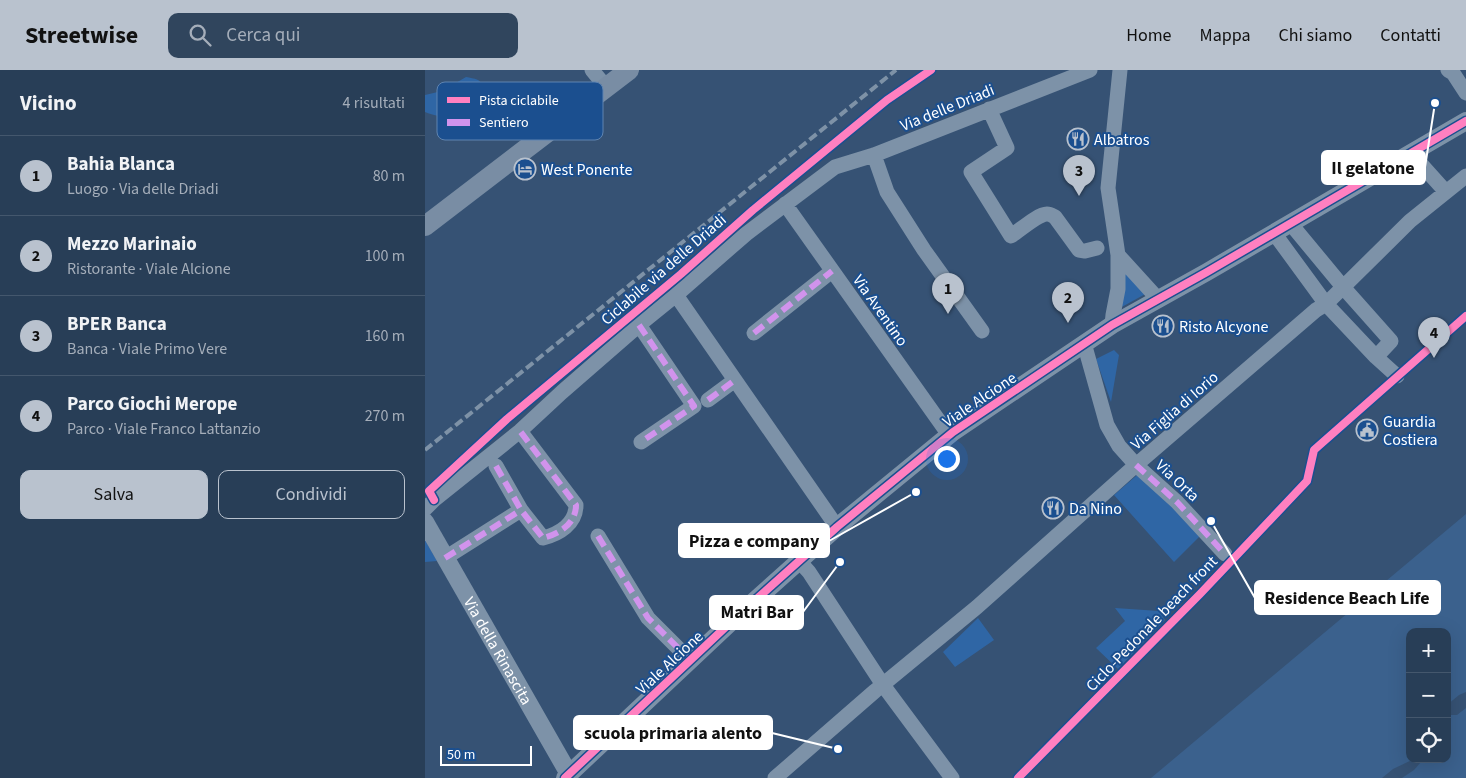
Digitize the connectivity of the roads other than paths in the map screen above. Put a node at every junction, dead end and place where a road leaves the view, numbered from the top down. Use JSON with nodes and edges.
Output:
{"nodes":[{"id":1,"x":592,"y":70,"type":"edge"},
{"id":2,"x":629,"y":70,"type":"edge"},
{"id":3,"x":1090,"y":70,"type":"edge"},
{"id":4,"x":1120,"y":70,"type":"edge"},
{"id":5,"x":1449,"y":70,"type":"edge"},
{"id":6,"x":602,"y":82,"type":"edge"},
{"id":7,"x":603,"y":83,"type":"edge"},
{"id":8,"x":606,"y":87,"type":"junction"},
{"id":9,"x":603,"y":89,"type":"edge"},
{"id":10,"x":1466,"y":93,"type":"edge"},
{"id":11,"x":989,"y":109,"type":"junction"},
{"id":12,"x":1466,"y":121,"type":"edge"},
{"id":13,"x":537,"y":140,"type":"edge"},
{"id":14,"x":1411,"y":153,"type":"junction"},
{"id":15,"x":874,"y":155,"type":"junction"},
{"id":16,"x":1466,"y":176,"type":"edge"},
{"id":17,"x":1442,"y":195,"type":"junction"},
{"id":18,"x":785,"y":204,"type":"junction"},
{"id":19,"x":1290,"y":224,"type":"junction"},
{"id":20,"x":425,"y":226,"type":"edge"},
{"id":21,"x":1274,"y":233,"type":"junction"},
{"id":22,"x":1097,"y":248,"type":"dead end"},
{"id":23,"x":1119,"y":255,"type":"junction"},
{"id":24,"x":832,"y":271,"type":"junction"},
{"id":25,"x":1343,"y":287,"type":"junction"},
{"id":26,"x":676,"y":295,"type":"junction"},
{"id":27,"x":1159,"y":300,"type":"junction"},
{"id":28,"x":1327,"y":304,"type":"junction"},
{"id":29,"x":639,"y":325,"type":"junction"},
{"id":30,"x":1112,"y":325,"type":"junction"},
{"id":31,"x":982,"y":331,"type":"dead end"},
{"id":32,"x":753,"y":333,"type":"dead end"},
{"id":33,"x":1084,"y":343,"type":"junction"},
{"id":34,"x":1376,"y":357,"type":"junction"},
{"id":35,"x":1397,"y":376,"type":"dead end"},
{"id":36,"x":735,"y":380,"type":"junction"},
{"id":37,"x":708,"y":400,"type":"dead end"},
{"id":38,"x":520,"y":431,"type":"junction"},
{"id":39,"x":949,"y":435,"type":"junction"},
{"id":40,"x":641,"y":442,"type":"dead end"},
{"id":41,"x":496,"y":466,"type":"dead end"},
{"id":42,"x":1137,"y":466,"type":"junction"},
{"id":43,"x":425,"y":510,"type":"edge"},
{"id":44,"x":521,"y":510,"type":"junction"},
{"id":45,"x":425,"y":522,"type":"edge"},
{"id":46,"x":837,"y":527,"type":"junction"},
{"id":47,"x":598,"y":536,"type":"dead end"},
{"id":48,"x":1225,"y":554,"type":"dead end"},
{"id":49,"x":445,"y":558,"type":"junction"},
{"id":50,"x":799,"y":561,"type":"junction"},
{"id":51,"x":691,"y":661,"type":"junction"},
{"id":52,"x":883,"y":685,"type":"junction"},
{"id":53,"x":569,"y":777,"type":"edge"},
{"id":54,"x":775,"y":778,"type":"edge"},
{"id":55,"x":952,"y":778,"type":"edge"}],
"edges":[{"from":1,"to":6,"type":"street"},
{"from":2,"to":8,"type":"main road"},
{"from":3,"to":11,"type":"street","name":"Via delle Driadi"},
{"from":4,"to":23,"type":"street"},
{"from":5,"to":10,"type":"street"},
{"from":7,"to":8,"type":"street"},
{"from":8,"to":9,"type":"main road"},
{"from":11,"to":15,"type":"street","name":"Via delle Driadi"},
{"from":11,"to":22,"type":"street"},
{"from":12,"to":14,"type":"street","name":"Viale Alcione"},
{"from":13,"to":20,"type":"main road"},
{"from":14,"to":17,"type":"street"},
{"from":14,"to":19,"type":"street","name":"Viale Alcione"},
{"from":15,"to":18,"type":"street","name":"Via delle Driadi"},
{"from":15,"to":31,"type":"street"},
{"from":16,"to":17,"type":"street","name":"Via Figlia di Iorio"},
{"from":17,"to":25,"type":"street","name":"Via Figlia di Iorio"},
{"from":18,"to":24,"type":"street","name":"Via Aventino"},
{"from":18,"to":26,"type":"street","name":"Via delle Driadi"},
{"from":19,"to":21,"type":"street","name":"Viale Alcione"},
{"from":19,"to":25,"type":"street"},
{"from":21,"to":27,"type":"street","name":"Viale Alcione"},
{"from":21,"to":28,"type":"street"},
{"from":23,"to":27,"type":"street"},
{"from":23,"to":30,"type":"street"},
{"from":24,"to":32,"type":"street"},
{"from":24,"to":39,"type":"street","name":"Via Aventino"},
{"from":25,"to":28,"type":"street","name":"Via Figlia di Iorio"},
{"from":25,"to":34,"type":"street"},
{"from":26,"to":29,"type":"street","name":"Via delle Driadi"},
{"from":26,"to":36,"type":"street"},
{"from":27,"to":30,"type":"street","name":"Viale Alcione"},
{"from":28,"to":34,"type":"street"},
{"from":28,"to":42,"type":"street","name":"Via Figlia di Iorio"},
{"from":29,"to":38,"type":"street","name":"Via delle Driadi"},
{"from":29,"to":40,"type":"street"},
{"from":30,"to":33,"type":"street","name":"Viale Alcione"},
{"from":33,"to":39,"type":"street","name":"Viale Alcione"},
{"from":33,"to":42,"type":"street","name":"Via Orta"},
{"from":34,"to":35,"type":"street"},
{"from":36,"to":37,"type":"street"},
{"from":36,"to":46,"type":"street"},
{"from":38,"to":43,"type":"street","name":"Via delle Driadi"},
{"from":38,"to":44,"type":"street"},
{"from":39,"to":46,"type":"street","name":"Viale Alcione"},
{"from":41,"to":44,"type":"street"},
{"from":42,"to":48,"type":"street","name":"Via Orta"},
{"from":42,"to":52,"type":"street","name":"Via Figlia di Iorio"},
{"from":44,"to":49,"type":"street"},
{"from":45,"to":49,"type":"street","name":"Via della Rinascita"},
{"from":46,"to":50,"type":"street","name":"Viale Alcione"},
{"from":47,"to":51,"type":"street"},
{"from":49,"to":53,"type":"street","name":"Via della Rinascita"},
{"from":50,"to":51,"type":"street","name":"Viale Alcione"},
{"from":50,"to":52,"type":"street"},
{"from":51,"to":53,"type":"street","name":"Viale Alcione"},
{"from":52,"to":54,"type":"street","name":"Via Figlia di Iorio"},
{"from":52,"to":55,"type":"street"}]}
